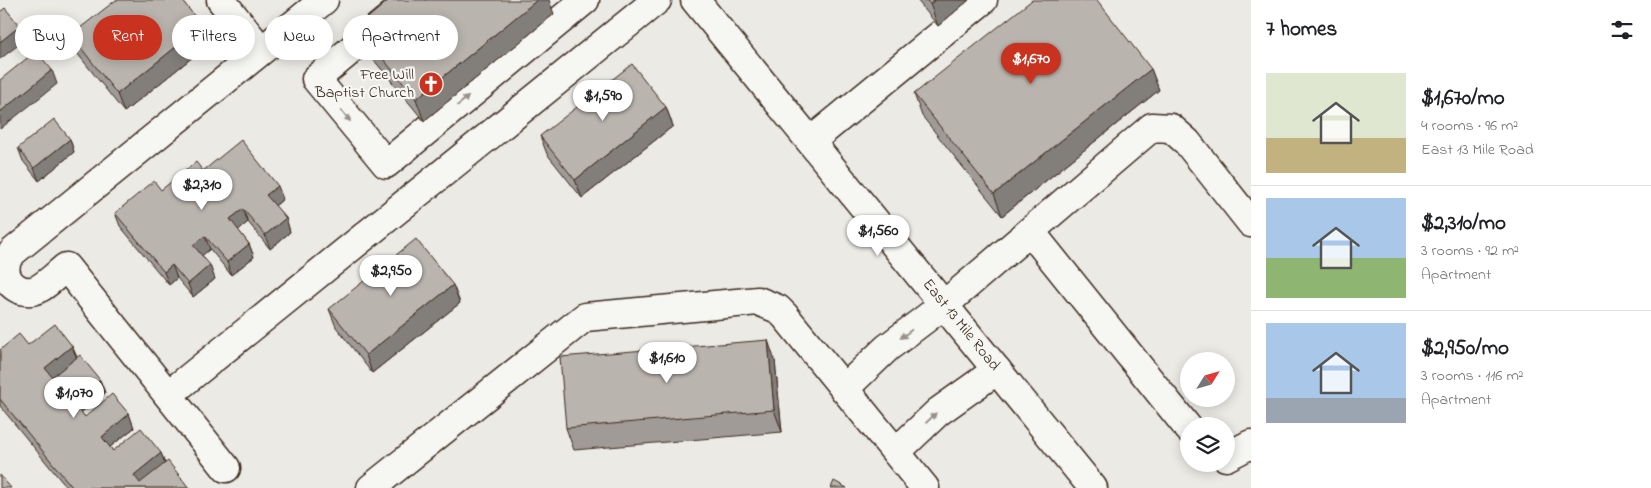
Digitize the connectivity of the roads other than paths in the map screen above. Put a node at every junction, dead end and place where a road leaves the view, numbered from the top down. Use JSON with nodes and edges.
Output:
{"nodes":[{"id":1,"x":221,"y":0,"type":"edge"},
{"id":2,"x":324,"y":0,"type":"edge"},
{"id":3,"x":411,"y":0,"type":"edge"},
{"id":4,"x":585,"y":0,"type":"edge"},
{"id":5,"x":657,"y":0,"type":"edge"},
{"id":6,"x":695,"y":0,"type":"edge"},
{"id":7,"x":983,"y":0,"type":"edge"},
{"id":8,"x":262,"y":50,"type":"junction"},
{"id":9,"x":811,"y":142,"type":"junction"},
{"id":10,"x":1251,"y":223,"type":"edge"},
{"id":11,"x":1030,"y":231,"type":"junction"},
{"id":12,"x":945,"y":304,"type":"junction"},
{"id":13,"x":997,"y":370,"type":"junction"},
{"id":14,"x":844,"y":389,"type":"junction"},
{"id":15,"x":168,"y":395,"type":"junction"},
{"id":16,"x":1180,"y":418,"type":"edge"},
{"id":17,"x":1251,"y":444,"type":"edge"},
{"id":18,"x":896,"y":452,"type":"junction"},
{"id":19,"x":1235,"y":452,"type":"edge"},
{"id":20,"x":226,"y":468,"type":"dead end"},
{"id":21,"x":371,"y":488,"type":"edge"},
{"id":22,"x":925,"y":488,"type":"edge"},
{"id":23,"x":1093,"y":488,"type":"edge"}],
"edges":[{"from":1,"to":8,"type":"main road"},
{"from":2,"to":8,"type":"main road"},
{"from":3,"to":4,"type":"main road","one_way":true},
{"from":5,"to":15,"type":"main road"},
{"from":6,"to":9,"type":"main road","name":"East 13 Mile Road"},
{"from":7,"to":9,"type":"main road"},
{"from":8,"to":15,"type":"main road"},
{"from":9,"to":12,"type":"main road","name":"East 13 Mile Road"},
{"from":10,"to":11,"type":"main road"},
{"from":11,"to":12,"type":"main road"},
{"from":11,"to":16,"type":"main road"},
{"from":12,"to":13,"type":"main road","name":"East 13 Mile Road"},
{"from":12,"to":14,"type":"main road","one_way":true},
{"from":18,"to":13,"type":"main road","one_way":true},
{"from":13,"to":23,"type":"main road","name":"East 13 Mile Road"},
{"from":14,"to":18,"type":"main road"},
{"from":14,"to":21,"type":"main road"},
{"from":15,"to":20,"type":"main road"},
{"from":17,"to":19,"type":"main road"},
{"from":18,"to":22,"type":"main road"}]}
